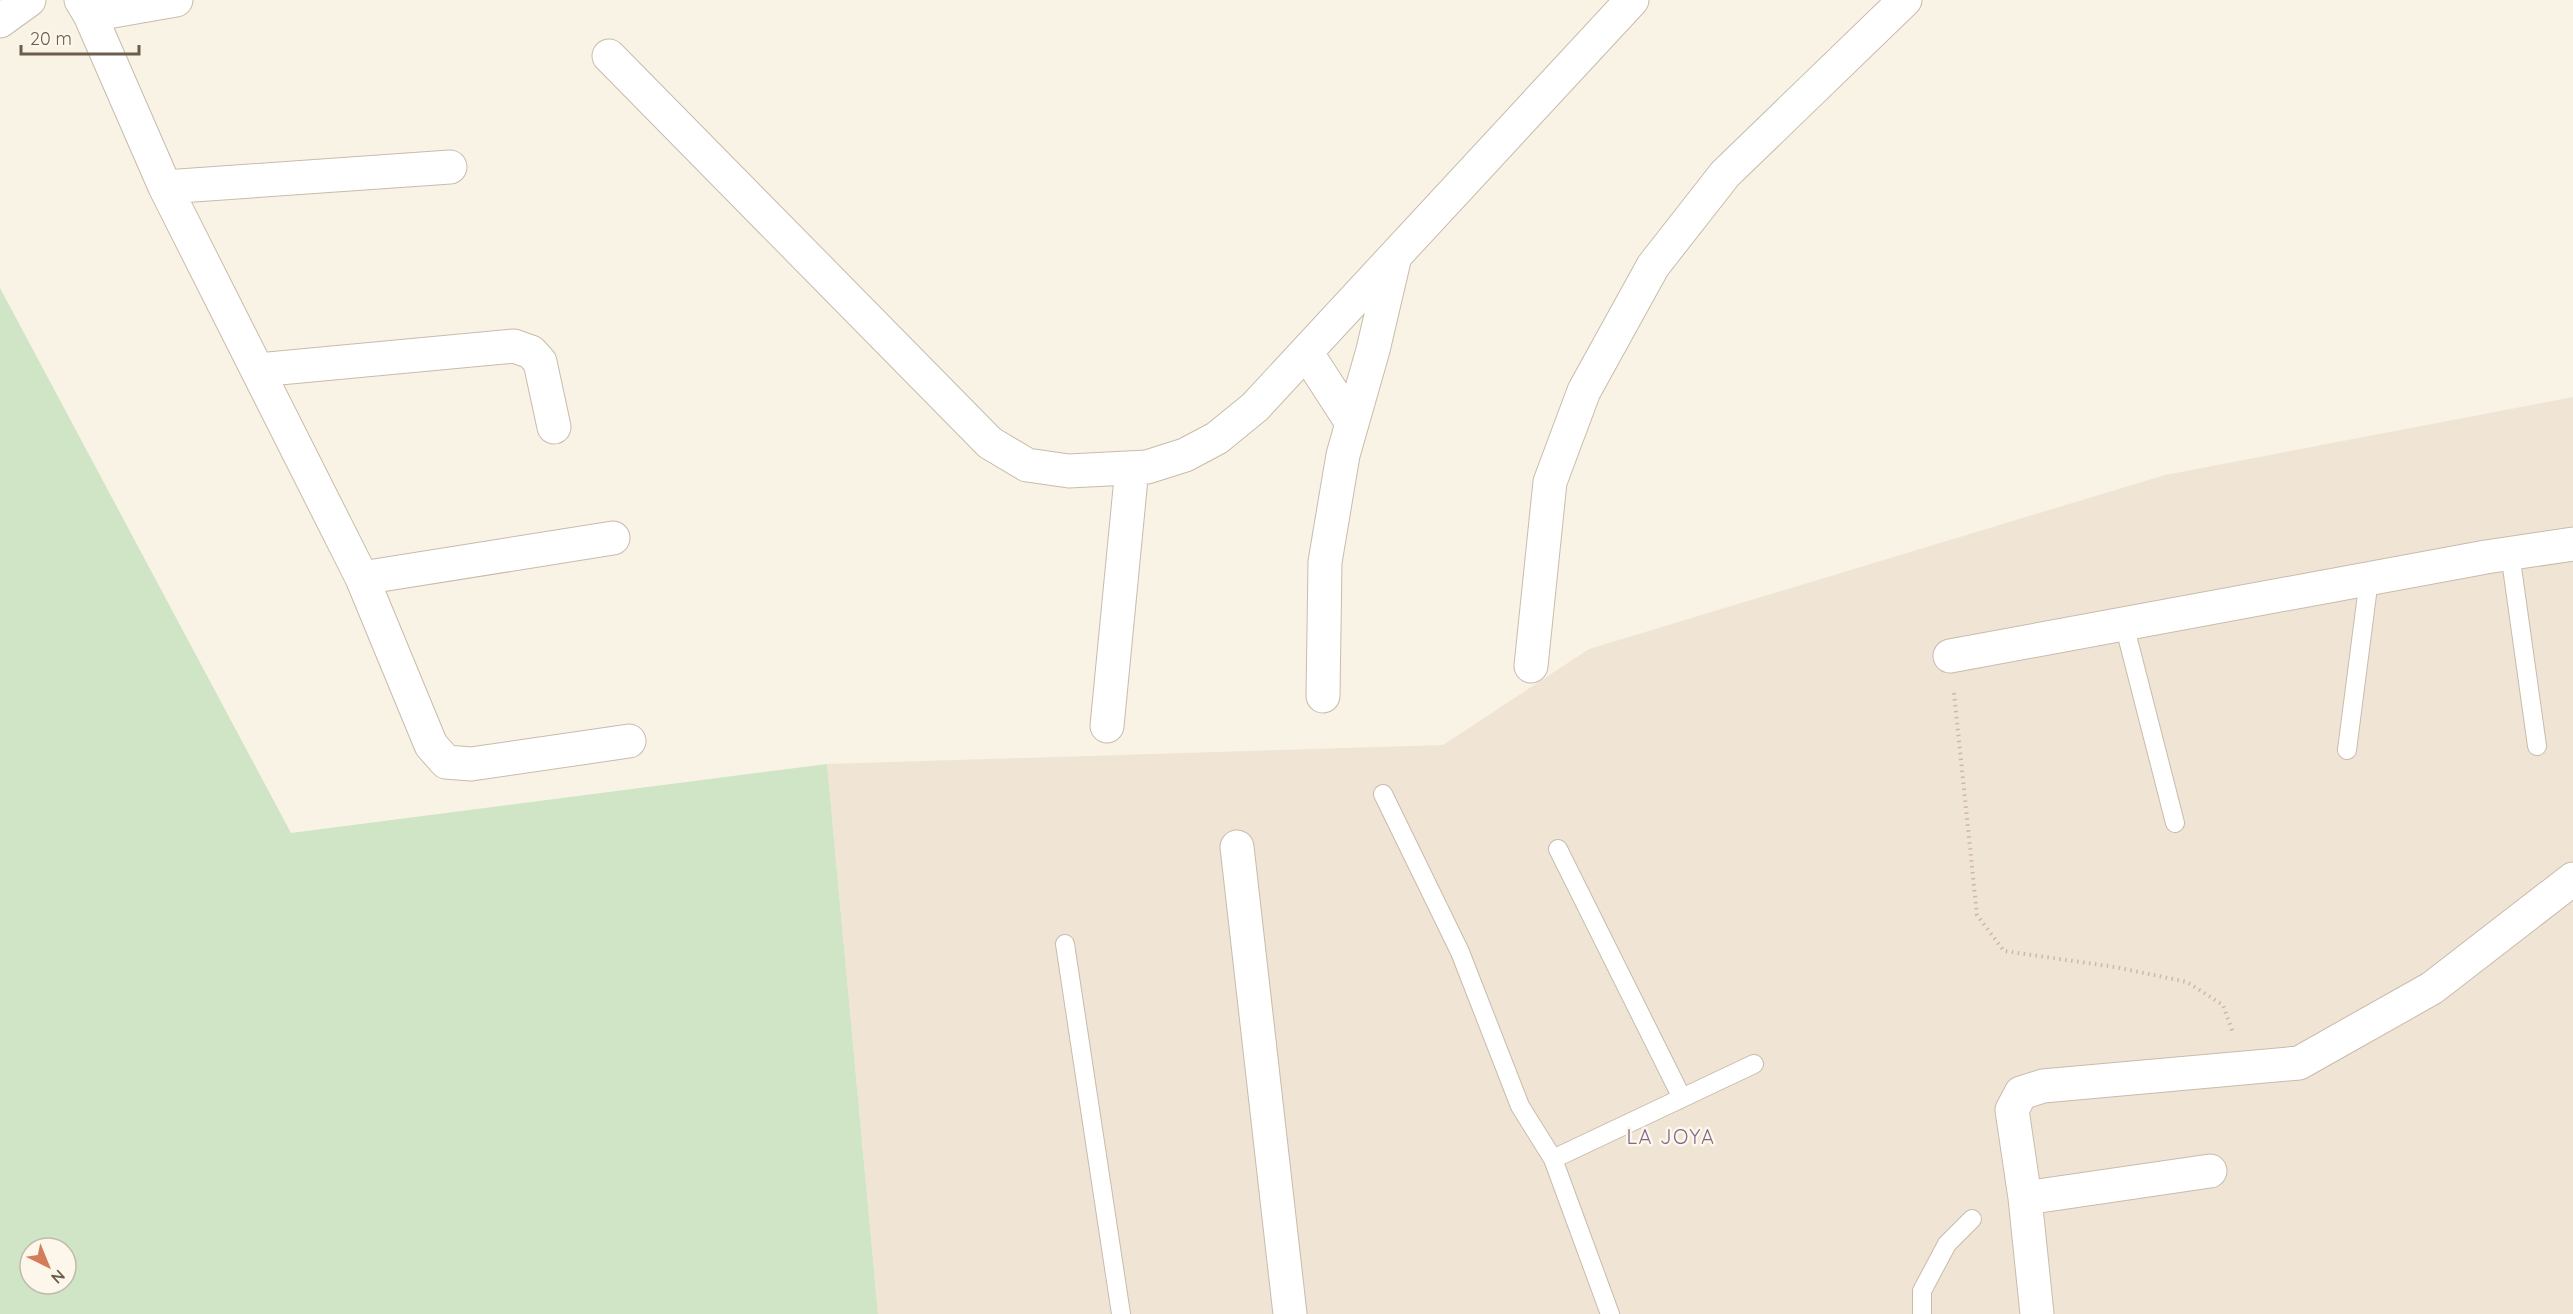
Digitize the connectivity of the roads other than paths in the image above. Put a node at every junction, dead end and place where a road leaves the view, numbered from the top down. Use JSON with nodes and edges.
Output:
{"nodes":[{"id":1,"x":29,"y":0,"type":"edge"},
{"id":2,"x":176,"y":0,"type":"edge"},
{"id":3,"x":1632,"y":0,"type":"edge"},
{"id":4,"x":1905,"y":0,"type":"edge"},
{"id":5,"x":85,"y":7,"type":"edge"},
{"id":6,"x":0,"y":21,"type":"edge"},
{"id":7,"x":609,"y":56,"type":"dead end"},
{"id":8,"x":450,"y":167,"type":"dead end"},
{"id":9,"x":165,"y":187,"type":"junction"},
{"id":10,"x":1396,"y":254,"type":"junction"},
{"id":11,"x":1306,"y":352,"type":"junction"},
{"id":12,"x":258,"y":370,"type":"junction"},
{"id":13,"x":1352,"y":423,"type":"junction"},
{"id":14,"x":554,"y":427,"type":"dead end"},
{"id":15,"x":1132,"y":468,"type":"junction"},
{"id":16,"x":613,"y":538,"type":"dead end"},
{"id":17,"x":2573,"y":544,"type":"edge"},
{"id":18,"x":2510,"y":553,"type":"junction"},
{"id":19,"x":362,"y":578,"type":"junction"},
{"id":20,"x":2369,"y":579,"type":"junction"},
{"id":21,"x":2124,"y":624,"type":"junction"},
{"id":22,"x":1950,"y":656,"type":"road end"},
{"id":23,"x":1531,"y":666,"type":"dead end"},
{"id":24,"x":1323,"y":696,"type":"dead end"},
{"id":25,"x":1107,"y":726,"type":"dead end"},
{"id":26,"x":629,"y":741,"type":"dead end"},
{"id":27,"x":2537,"y":746,"type":"dead end"},
{"id":28,"x":2348,"y":750,"type":"dead end"},
{"id":29,"x":1383,"y":794,"type":"dead end"},
{"id":30,"x":2175,"y":823,"type":"dead end"},
{"id":31,"x":1238,"y":847,"type":"dead end"},
{"id":32,"x":1558,"y":849,"type":"dead end"},
{"id":33,"x":2573,"y":879,"type":"edge"},
{"id":34,"x":1065,"y":944,"type":"dead end"},
{"id":35,"x":1754,"y":1064,"type":"dead end"},
{"id":36,"x":1682,"y":1098,"type":"junction"},
{"id":37,"x":1552,"y":1159,"type":"junction"},
{"id":38,"x":2210,"y":1171,"type":"dead end"},
{"id":39,"x":2025,"y":1198,"type":"junction"},
{"id":40,"x":1972,"y":1219,"type":"dead end"},
{"id":41,"x":1121,"y":1314,"type":"edge"},
{"id":42,"x":1290,"y":1314,"type":"edge"},
{"id":43,"x":1610,"y":1314,"type":"edge"},
{"id":44,"x":1922,"y":1314,"type":"edge"},
{"id":45,"x":2037,"y":1314,"type":"edge"}],
"edges":[{"from":1,"to":6,"type":"street"},
{"from":2,"to":5,"type":"street"},
{"from":3,"to":10,"type":"street"},
{"from":4,"to":23,"type":"street"},
{"from":5,"to":9,"type":"street"},
{"from":7,"to":15,"type":"street"},
{"from":8,"to":9,"type":"street"},
{"from":9,"to":12,"type":"street"},
{"from":10,"to":11,"type":"street"},
{"from":10,"to":13,"type":"street"},
{"from":11,"to":13,"type":"street"},
{"from":11,"to":15,"type":"street"},
{"from":12,"to":14,"type":"street"},
{"from":12,"to":19,"type":"street"},
{"from":13,"to":24,"type":"street"},
{"from":15,"to":25,"type":"street"},
{"from":16,"to":19,"type":"street"},
{"from":17,"to":18,"type":"street"},
{"from":18,"to":20,"type":"street"},
{"from":18,"to":27,"type":"lane"},
{"from":19,"to":26,"type":"street"},
{"from":20,"to":21,"type":"street"},
{"from":20,"to":28,"type":"lane"},
{"from":21,"to":22,"type":"street"},
{"from":21,"to":30,"type":"lane"},
{"from":29,"to":37,"type":"lane"},
{"from":31,"to":42,"type":"street"},
{"from":32,"to":36,"type":"lane"},
{"from":33,"to":39,"type":"street"},
{"from":34,"to":41,"type":"lane"},
{"from":35,"to":36,"type":"lane"},
{"from":36,"to":37,"type":"lane"},
{"from":37,"to":43,"type":"lane"},
{"from":38,"to":39,"type":"street"},
{"from":39,"to":45,"type":"street"},
{"from":40,"to":44,"type":"lane"}]}
